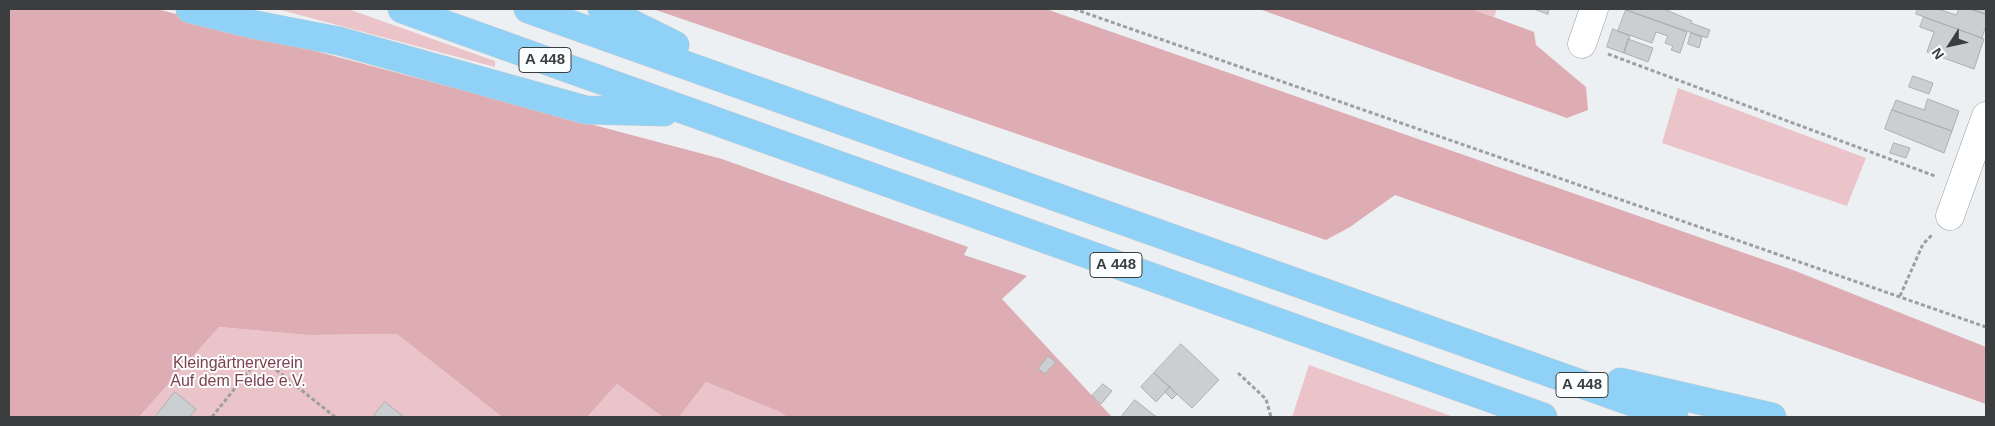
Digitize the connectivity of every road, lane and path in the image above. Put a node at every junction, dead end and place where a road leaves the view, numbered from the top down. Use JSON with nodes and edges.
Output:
{"nodes":[{"id":1,"x":190,"y":9,"type":"edge"},
{"id":2,"x":402,"y":9,"type":"edge"},
{"id":3,"x":528,"y":9,"type":"edge"},
{"id":4,"x":602,"y":9,"type":"edge"},
{"id":5,"x":1074,"y":9,"type":"edge"},
{"id":6,"x":1594,"y":9,"type":"edge"},
{"id":7,"x":1582,"y":44,"type":"joint"},
{"id":8,"x":788,"y":101,"type":"junction"},
{"id":9,"x":688,"y":113,"type":"junction"},
{"id":10,"x":1986,"y":116,"type":"edge"},
{"id":11,"x":1961,"y":186,"type":"junction"},
{"id":12,"x":1950,"y":216,"type":"joint"},
{"id":13,"x":1900,"y":296,"type":"junction"},
{"id":14,"x":1986,"y":328,"type":"edge"},
{"id":15,"x":1489,"y":352,"type":"junction"},
{"id":16,"x":1238,"y":373,"type":"dead end"},
{"id":17,"x":212,"y":417,"type":"edge"},
{"id":18,"x":335,"y":417,"type":"edge"},
{"id":19,"x":1271,"y":417,"type":"edge"},
{"id":20,"x":1543,"y":417,"type":"edge"},
{"id":21,"x":1674,"y":417,"type":"edge"},
{"id":22,"x":1772,"y":417,"type":"edge"}],
"edges":[{"from":1,"to":9,"type":"highway"},
{"from":2,"to":9,"type":"highway","number":"A 448"},
{"from":3,"to":8,"type":"highway","number":"A 448"},
{"from":4,"to":8,"type":"highway"},
{"from":5,"to":13,"type":"path"},
{"from":6,"to":7,"type":"street"},
{"from":7,"to":11,"type":"path"},
{"from":8,"to":15,"type":"highway","number":"A 448"},
{"from":9,"to":20,"type":"highway","number":"A 448"},
{"from":10,"to":11,"type":"street"},
{"from":11,"to":12,"type":"street"},
{"from":12,"to":13,"type":"path"},
{"from":13,"to":14,"type":"path"},
{"from":15,"to":21,"type":"highway","number":"A 448"},
{"from":15,"to":22,"type":"highway"},
{"from":16,"to":19,"type":"path"},
{"from":17,"to":18,"type":"path"}]}
